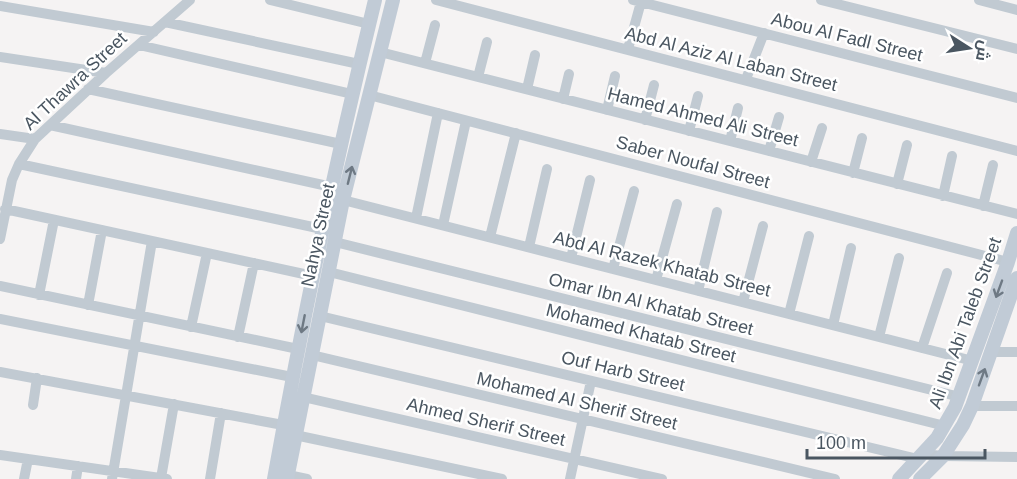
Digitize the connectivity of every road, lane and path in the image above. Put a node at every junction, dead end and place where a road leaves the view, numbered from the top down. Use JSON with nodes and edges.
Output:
{"nodes":[{"id":1,"x":190,"y":0,"type":"edge"},
{"id":2,"x":270,"y":0,"type":"edge"},
{"id":3,"x":393,"y":0,"type":"edge"},
{"id":4,"x":436,"y":0,"type":"edge"},
{"id":5,"x":821,"y":0,"type":"edge"},
{"id":6,"x":979,"y":0,"type":"edge"},
{"id":7,"x":372,"y":1,"type":"edge"},
{"id":8,"x":637,"y":1,"type":"edge"},
{"id":9,"x":0,"y":6,"type":"edge"},
{"id":10,"x":1017,"y":10,"type":"edge"},
{"id":11,"x":165,"y":22,"type":"junction"},
{"id":12,"x":369,"y":24,"type":"junction"},
{"id":13,"x":435,"y":25,"type":"dead end"},
{"id":14,"x":154,"y":32,"type":"junction"},
{"id":15,"x":764,"y":33,"type":"junction"},
{"id":16,"x":487,"y":42,"type":"dead end"},
{"id":17,"x":139,"y":45,"type":"junction"},
{"id":18,"x":628,"y":49,"type":"junction"},
{"id":19,"x":1017,"y":49,"type":"edge"},
{"id":20,"x":380,"y":52,"type":"junction"},
{"id":21,"x":535,"y":55,"type":"dead end"},
{"id":22,"x":0,"y":59,"type":"edge"},
{"id":23,"x":425,"y":63,"type":"junction"},
{"id":24,"x":359,"y":64,"type":"junction"},
{"id":25,"x":106,"y":73,"type":"junction"},
{"id":26,"x":569,"y":74,"type":"dead end"},
{"id":27,"x":615,"y":76,"type":"dead end"},
{"id":28,"x":478,"y":77,"type":"junction"},
{"id":29,"x":746,"y":79,"type":"junction"},
{"id":30,"x":654,"y":85,"type":"dead end"},
{"id":31,"x":88,"y":89,"type":"junction"},
{"id":32,"x":527,"y":90,"type":"junction"},
{"id":33,"x":352,"y":94,"type":"junction"},
{"id":34,"x":369,"y":95,"type":"junction"},
{"id":35,"x":698,"y":96,"type":"dead end"},
{"id":36,"x":1017,"y":98,"type":"edge"},
{"id":37,"x":563,"y":99,"type":"junction"},
{"id":38,"x":738,"y":108,"type":"dead end"},
{"id":39,"x":607,"y":110,"type":"junction"},
{"id":40,"x":438,"y":113,"type":"junction"},
{"id":41,"x":779,"y":117,"type":"dead end"},
{"id":42,"x":466,"y":120,"type":"junction"},
{"id":43,"x":645,"y":120,"type":"junction"},
{"id":44,"x":50,"y":124,"type":"junction"},
{"id":45,"x":822,"y":128,"type":"dead end"},
{"id":46,"x":689,"y":131,"type":"junction"},
{"id":47,"x":516,"y":133,"type":"junction"},
{"id":48,"x":0,"y":134,"type":"edge"},
{"id":49,"x":862,"y":138,"type":"dead end"},
{"id":50,"x":35,"y":139,"type":"junction"},
{"id":51,"x":730,"y":141,"type":"junction"},
{"id":52,"x":341,"y":144,"type":"junction"},
{"id":53,"x":907,"y":146,"type":"dead end"},
{"id":54,"x":769,"y":151,"type":"junction"},
{"id":55,"x":1017,"y":151,"type":"edge"},
{"id":56,"x":952,"y":156,"type":"dead end"},
{"id":57,"x":812,"y":162,"type":"junction"},
{"id":58,"x":19,"y":164,"type":"junction"},
{"id":59,"x":993,"y":165,"type":"dead end"},
{"id":60,"x":547,"y":170,"type":"dead end"},
{"id":61,"x":853,"y":173,"type":"junction"},
{"id":62,"x":590,"y":180,"type":"dead end"},
{"id":63,"x":897,"y":184,"type":"junction"},
{"id":64,"x":332,"y":187,"type":"junction"},
{"id":65,"x":634,"y":191,"type":"dead end"},
{"id":66,"x":4,"y":196,"type":"edge"},
{"id":67,"x":943,"y":196,"type":"junction"},
{"id":68,"x":344,"y":200,"type":"junction"},
{"id":69,"x":677,"y":204,"type":"dead end"},
{"id":70,"x":983,"y":206,"type":"junction"},
{"id":71,"x":5,"y":209,"type":"junction"},
{"id":72,"x":717,"y":212,"type":"dead end"},
{"id":73,"x":1017,"y":214,"type":"edge"},
{"id":74,"x":416,"y":218,"type":"junction"},
{"id":75,"x":54,"y":220,"type":"junction"},
{"id":76,"x":443,"y":225,"type":"junction"},
{"id":77,"x":763,"y":226,"type":"dead end"},
{"id":78,"x":322,"y":229,"type":"junction"},
{"id":79,"x":102,"y":230,"type":"junction"},
{"id":80,"x":1017,"y":233,"type":"edge"},
{"id":81,"x":809,"y":236,"type":"dead end"},
{"id":82,"x":490,"y":237,"type":"junction"},
{"id":83,"x":0,"y":239,"type":"edge"},
{"id":84,"x":152,"y":241,"type":"junction"},
{"id":85,"x":335,"y":242,"type":"junction"},
{"id":86,"x":530,"y":247,"type":"junction"},
{"id":87,"x":851,"y":248,"type":"dead end"},
{"id":88,"x":207,"y":253,"type":"junction"},
{"id":89,"x":571,"y":258,"type":"junction"},
{"id":90,"x":899,"y":258,"type":"dead end"},
{"id":91,"x":1008,"y":262,"type":"junction"},
{"id":92,"x":254,"y":263,"type":"junction"},
{"id":93,"x":613,"y":269,"type":"junction"},
{"id":94,"x":329,"y":272,"type":"junction"},
{"id":95,"x":947,"y":273,"type":"dead end"},
{"id":96,"x":312,"y":276,"type":"junction"},
{"id":97,"x":1017,"y":278,"type":"edge"},
{"id":98,"x":656,"y":280,"type":"junction"},
{"id":99,"x":0,"y":286,"type":"edge"},
{"id":100,"x":698,"y":291,"type":"junction"},
{"id":101,"x":39,"y":295,"type":"junction"},
{"id":102,"x":743,"y":302,"type":"junction"},
{"id":103,"x":88,"y":305,"type":"junction"},
{"id":104,"x":789,"y":314,"type":"junction"},
{"id":105,"x":140,"y":316,"type":"junction"},
{"id":106,"x":320,"y":316,"type":"junction"},
{"id":107,"x":0,"y":319,"type":"edge"},
{"id":108,"x":833,"y":325,"type":"junction"},
{"id":109,"x":191,"y":327,"type":"junction"},
{"id":110,"x":238,"y":337,"type":"junction"},
{"id":111,"x":879,"y":337,"type":"junction"},
{"id":112,"x":135,"y":346,"type":"junction"},
{"id":113,"x":922,"y":348,"type":"junction"},
{"id":114,"x":298,"y":350,"type":"junction"},
{"id":115,"x":992,"y":352,"type":"junction"},
{"id":116,"x":1017,"y":352,"type":"edge"},
{"id":117,"x":312,"y":355,"type":"junction"},
{"id":118,"x":973,"y":361,"type":"junction"},
{"id":119,"x":0,"y":372,"type":"edge"},
{"id":120,"x":292,"y":377,"type":"junction"},
{"id":121,"x":37,"y":378,"type":"junction"},
{"id":122,"x":591,"y":381,"type":"junction"},
{"id":123,"x":126,"y":394,"type":"junction"},
{"id":124,"x":960,"y":397,"type":"junction"},
{"id":125,"x":303,"y":398,"type":"junction"},
{"id":126,"x":174,"y":404,"type":"junction"},
{"id":127,"x":33,"y":405,"type":"dead end"},
{"id":128,"x":972,"y":406,"type":"junction"},
{"id":129,"x":1017,"y":406,"type":"edge"},
{"id":130,"x":221,"y":413,"type":"junction"},
{"id":131,"x":583,"y":419,"type":"junction"},
{"id":132,"x":284,"y":425,"type":"junction"},
{"id":133,"x":945,"y":426,"type":"junction"},
{"id":134,"x":295,"y":435,"type":"junction"},
{"id":135,"x":0,"y":455,"type":"edge"},
{"id":136,"x":943,"y":456,"type":"junction"},
{"id":137,"x":920,"y":457,"type":"junction"},
{"id":138,"x":1017,"y":457,"type":"edge"},
{"id":139,"x":28,"y":459,"type":"junction"},
{"id":140,"x":574,"y":459,"type":"junction"},
{"id":141,"x":78,"y":466,"type":"junction"},
{"id":142,"x":113,"y":475,"type":"edge"},
{"id":143,"x":287,"y":477,"type":"edge"},
{"id":144,"x":24,"y":479,"type":"edge"},
{"id":145,"x":76,"y":479,"type":"edge"},
{"id":146,"x":164,"y":479,"type":"edge"},
{"id":147,"x":210,"y":479,"type":"edge"},
{"id":148,"x":274,"y":479,"type":"edge"},
{"id":149,"x":307,"y":479,"type":"edge"},
{"id":150,"x":502,"y":479,"type":"edge"},
{"id":151,"x":570,"y":479,"type":"edge"},
{"id":152,"x":662,"y":479,"type":"edge"},
{"id":153,"x":835,"y":479,"type":"edge"},
{"id":154,"x":898,"y":479,"type":"edge"},
{"id":155,"x":920,"y":479,"type":"edge"}],
"edges":[{"from":1,"to":11,"type":"street","name":"Al Thawra Street"},
{"from":2,"to":12,"type":"street"},
{"from":3,"to":20,"type":"main road","name":"Nahya Street"},
{"from":4,"to":18,"type":"street","name":"Abd Al Aziz Al Laban Street"},
{"from":5,"to":19,"type":"street"},
{"from":6,"to":10,"type":"street"},
{"from":7,"to":12,"type":"main road","name":"Nahya Street"},
{"from":8,"to":15,"type":"street","name":"Abou Al Fadl Street"},
{"from":8,"to":18,"type":"street"},
{"from":9,"to":14,"type":"street"},
{"from":11,"to":14,"type":"street","name":"Al Thawra Street"},
{"from":11,"to":24,"type":"street"},
{"from":12,"to":24,"type":"main road","name":"Nahya Street"},
{"from":13,"to":23,"type":"street"},
{"from":14,"to":17,"type":"street","name":"Al Thawra Street"},
{"from":15,"to":29,"type":"street"},
{"from":15,"to":36,"type":"street","name":"Abou Al Fadl Street"},
{"from":16,"to":28,"type":"street"},
{"from":17,"to":25,"type":"street","name":"Al Thawra Street"},
{"from":17,"to":33,"type":"street"},
{"from":18,"to":29,"type":"street","name":"Abd Al Aziz Al Laban Street"},
{"from":20,"to":23,"type":"street","name":"Hamed Ahmed Ali Street"},
{"from":20,"to":34,"type":"main road","name":"Nahya Street"},
{"from":21,"to":32,"type":"street"},
{"from":22,"to":25,"type":"street"},
{"from":23,"to":28,"type":"street","name":"Hamed Ahmed Ali Street"},
{"from":24,"to":33,"type":"main road","name":"Nahya Street"},
{"from":25,"to":31,"type":"street","name":"Al Thawra Street"},
{"from":26,"to":37,"type":"street"},
{"from":27,"to":39,"type":"street"},
{"from":28,"to":32,"type":"street","name":"Hamed Ahmed Ali Street"},
{"from":29,"to":55,"type":"street","name":"Abd Al Aziz Al Laban Street"},
{"from":30,"to":43,"type":"street"},
{"from":31,"to":44,"type":"street","name":"Al Thawra Street"},
{"from":31,"to":52,"type":"street"},
{"from":32,"to":37,"type":"street","name":"Hamed Ahmed Ali Street"},
{"from":33,"to":52,"type":"main road","name":"Nahya Street"},
{"from":34,"to":40,"type":"street","name":"Saber Noufal Street"},
{"from":68,"to":34,"type":"main road","name":"Nahya Street","one_way":true},
{"from":35,"to":46,"type":"street"},
{"from":37,"to":39,"type":"street","name":"Hamed Ahmed Ali Street"},
{"from":38,"to":51,"type":"street"},
{"from":39,"to":43,"type":"street","name":"Hamed Ahmed Ali Street"},
{"from":40,"to":42,"type":"street","name":"Saber Noufal Street"},
{"from":40,"to":74,"type":"street"},
{"from":41,"to":54,"type":"street"},
{"from":42,"to":47,"type":"street","name":"Saber Noufal Street"},
{"from":42,"to":76,"type":"street"},
{"from":43,"to":46,"type":"street","name":"Hamed Ahmed Ali Street"},
{"from":44,"to":50,"type":"street","name":"Al Thawra Street"},
{"from":44,"to":64,"type":"street"},
{"from":45,"to":57,"type":"street"},
{"from":46,"to":51,"type":"street","name":"Hamed Ahmed Ali Street"},
{"from":47,"to":82,"type":"street"},
{"from":47,"to":91,"type":"street","name":"Saber Noufal Street"},
{"from":48,"to":50,"type":"street"},
{"from":49,"to":61,"type":"street"},
{"from":50,"to":58,"type":"street","name":"Al Thawra Street"},
{"from":51,"to":54,"type":"street","name":"Hamed Ahmed Ali Street"},
{"from":52,"to":64,"type":"main road","name":"Nahya Street"},
{"from":53,"to":63,"type":"street"},
{"from":54,"to":57,"type":"street","name":"Hamed Ahmed Ali Street"},
{"from":56,"to":67,"type":"street"},
{"from":57,"to":61,"type":"street","name":"Hamed Ahmed Ali Street"},
{"from":58,"to":66,"type":"street","name":"Al Thawra Street"},
{"from":58,"to":78,"type":"street"},
{"from":59,"to":70,"type":"street"},
{"from":60,"to":86,"type":"street"},
{"from":61,"to":63,"type":"street","name":"Hamed Ahmed Ali Street"},
{"from":62,"to":89,"type":"street"},
{"from":63,"to":67,"type":"street","name":"Hamed Ahmed Ali Street"},
{"from":64,"to":78,"type":"main road","name":"Nahya Street"},
{"from":65,"to":93,"type":"street"},
{"from":66,"to":71,"type":"street","name":"Al Thawra Street"},
{"from":67,"to":70,"type":"street","name":"Hamed Ahmed Ali Street"},
{"from":68,"to":74,"type":"street","name":"Abd Al Razek Khatab Street"},
{"from":68,"to":85,"type":"main road","name":"Nahya Street"},
{"from":69,"to":98,"type":"street"},
{"from":70,"to":73,"type":"street","name":"Hamed Ahmed Ali Street"},
{"from":71,"to":75,"type":"street"},
{"from":71,"to":83,"type":"street","name":"Al Thawra Street"},
{"from":72,"to":100,"type":"street"},
{"from":74,"to":76,"type":"street","name":"Abd Al Razek Khatab Street"},
{"from":75,"to":79,"type":"street"},
{"from":75,"to":101,"type":"street"},
{"from":76,"to":82,"type":"street","name":"Abd Al Razek Khatab Street"},
{"from":77,"to":102,"type":"street"},
{"from":78,"to":96,"type":"main road","name":"Nahya Street"},
{"from":79,"to":84,"type":"street"},
{"from":79,"to":103,"type":"street"},
{"from":80,"to":91,"type":"main road","name":"Ali Ibn Abi Taleb Street"},
{"from":81,"to":104,"type":"street"},
{"from":82,"to":86,"type":"street","name":"Abd Al Razek Khatab Street"},
{"from":84,"to":88,"type":"street"},
{"from":84,"to":105,"type":"street"},
{"from":85,"to":94,"type":"main road","name":"Nahya Street"},
{"from":85,"to":124,"type":"street","name":"Omar Ibn Al Khatab Street"},
{"from":86,"to":89,"type":"street","name":"Abd Al Razek Khatab Street"},
{"from":87,"to":108,"type":"street"},
{"from":88,"to":92,"type":"street"},
{"from":88,"to":109,"type":"street"},
{"from":89,"to":93,"type":"street","name":"Abd Al Razek Khatab Street"},
{"from":90,"to":111,"type":"street"},
{"from":91,"to":118,"type":"main road","name":"Ali Ibn Abi Taleb Street","one_way":true},
{"from":92,"to":96,"type":"street"},
{"from":92,"to":110,"type":"street"},
{"from":93,"to":98,"type":"street","name":"Abd Al Razek Khatab Street"},
{"from":94,"to":106,"type":"main road","name":"Nahya Street"},
{"from":94,"to":133,"type":"street","name":"Mohamed Khatab Street"},
{"from":95,"to":113,"type":"street"},
{"from":96,"to":114,"type":"main road","name":"Nahya Street","one_way":true},
{"from":97,"to":115,"type":"main road","name":"Ali Ibn Abi Taleb Street"},
{"from":98,"to":100,"type":"street","name":"Abd Al Razek Khatab Street"},
{"from":99,"to":101,"type":"street"},
{"from":100,"to":102,"type":"street","name":"Abd Al Razek Khatab Street"},
{"from":101,"to":103,"type":"street"},
{"from":102,"to":104,"type":"street","name":"Abd Al Razek Khatab Street"},
{"from":103,"to":105,"type":"street"},
{"from":104,"to":108,"type":"street","name":"Abd Al Razek Khatab Street"},
{"from":105,"to":109,"type":"street"},
{"from":105,"to":112,"type":"street"},
{"from":106,"to":117,"type":"main road","name":"Nahya Street"},
{"from":106,"to":122,"type":"street","name":"Ouf Harb Street"},
{"from":107,"to":112,"type":"street"},
{"from":108,"to":111,"type":"street","name":"Abd Al Razek Khatab Street"},
{"from":109,"to":110,"type":"street"},
{"from":110,"to":114,"type":"street"},
{"from":111,"to":113,"type":"street","name":"Abd Al Razek Khatab Street"},
{"from":112,"to":120,"type":"street"},
{"from":112,"to":123,"type":"street"},
{"from":113,"to":118,"type":"street","name":"Abd Al Razek Khatab Street"},
{"from":114,"to":120,"type":"main road","name":"Nahya Street"},
{"from":115,"to":116,"type":"street"},
{"from":128,"to":115,"type":"main road","name":"Ali Ibn Abi Taleb Street","one_way":true},
{"from":117,"to":125,"type":"main road","name":"Nahya Street"},
{"from":117,"to":131,"type":"street","name":"Mohamed Al Sherif Street"},
{"from":118,"to":124,"type":"main road","name":"Ali Ibn Abi Taleb Street"},
{"from":119,"to":121,"type":"street"},
{"from":120,"to":132,"type":"main road","name":"Nahya Street"},
{"from":121,"to":123,"type":"street"},
{"from":121,"to":127,"type":"street"},
{"from":122,"to":131,"type":"street"},
{"from":122,"to":137,"type":"street","name":"Ouf Harb Street"},
{"from":123,"to":126,"type":"street"},
{"from":123,"to":142,"type":"street"},
{"from":124,"to":133,"type":"main road","name":"Ali Ibn Abi Taleb Street"},
{"from":125,"to":134,"type":"main road","name":"Nahya Street"},
{"from":125,"to":140,"type":"street","name":"Ahmed Sherif Street"},
{"from":126,"to":130,"type":"street"},
{"from":126,"to":146,"type":"street"},
{"from":128,"to":129,"type":"street"},
{"from":128,"to":136,"type":"main road","name":"Ali Ibn Abi Taleb Street"},
{"from":130,"to":132,"type":"street"},
{"from":130,"to":147,"type":"street"},
{"from":131,"to":140,"type":"street"},
{"from":131,"to":153,"type":"street","name":"Mohamed Al Sherif Street"},
{"from":132,"to":148,"type":"main road","name":"Nahya Street"},
{"from":133,"to":137,"type":"main road","name":"Ali Ibn Abi Taleb Street"},
{"from":134,"to":143,"type":"main road","name":"Nahya Street"},
{"from":134,"to":150,"type":"street"},
{"from":135,"to":139,"type":"street"},
{"from":136,"to":137,"type":"street","name":"Ouf Harb Street"},
{"from":136,"to":138,"type":"street","name":"Ouf Harb Street"},
{"from":136,"to":155,"type":"main road","name":"Ali Ibn Abi Taleb Street"},
{"from":137,"to":154,"type":"main road","name":"Ali Ibn Abi Taleb Street"},
{"from":139,"to":141,"type":"street"},
{"from":139,"to":144,"type":"street"},
{"from":140,"to":151,"type":"street"},
{"from":140,"to":152,"type":"street","name":"Ahmed Sherif Street"},
{"from":141,"to":142,"type":"street"},
{"from":141,"to":145,"type":"street"},
{"from":142,"to":146,"type":"street"},
{"from":143,"to":149,"type":"street"}]}
